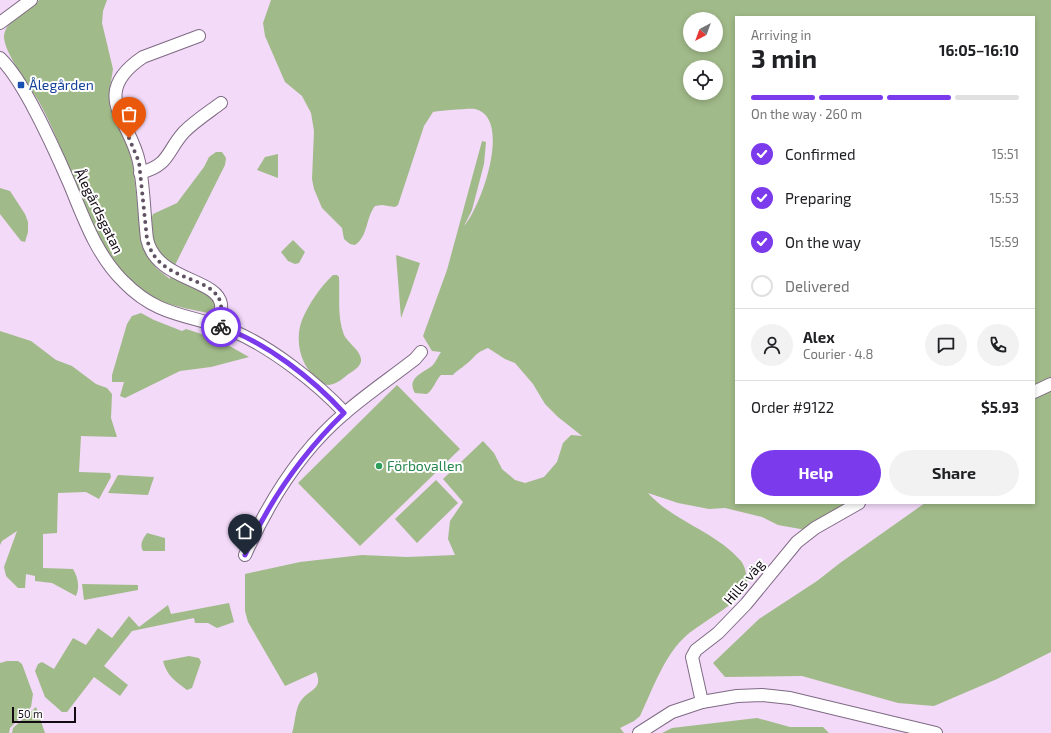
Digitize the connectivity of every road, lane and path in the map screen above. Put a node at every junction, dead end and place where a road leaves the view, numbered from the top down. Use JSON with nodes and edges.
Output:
{"nodes":[{"id":1,"x":31,"y":0,"type":"edge"},
{"id":2,"x":0,"y":23,"type":"edge"},
{"id":3,"x":199,"y":36,"type":"dead end"},
{"id":4,"x":0,"y":58,"type":"edge"},
{"id":5,"x":221,"y":103,"type":"dead end"},
{"id":6,"x":140,"y":173,"type":"junction"},
{"id":7,"x":218,"y":326,"type":"junction"},
{"id":8,"x":421,"y":352,"type":"dead end"},
{"id":9,"x":1051,"y":384,"type":"edge"},
{"id":10,"x":1035,"y":392,"type":"edge"},
{"id":11,"x":344,"y":413,"type":"junction"},
{"id":12,"x":853,"y":504,"type":"edge"},
{"id":13,"x":245,"y":555,"type":"dead end"},
{"id":14,"x":702,"y":702,"type":"junction"},
{"id":15,"x":639,"y":733,"type":"edge"},
{"id":16,"x":936,"y":733,"type":"edge"}],
"edges":[{"from":1,"to":2,"type":"street"},
{"from":3,"to":6,"type":"street"},
{"from":4,"to":7,"type":"street","name":"Ålegårdsgatan"},
{"from":5,"to":6,"type":"street"},
{"from":6,"to":7,"type":"street"},
{"from":7,"to":11,"type":"street","name":"Ålegårdsgatan"},
{"from":8,"to":11,"type":"street"},
{"from":9,"to":10,"type":"street"},
{"from":11,"to":13,"type":"street"},
{"from":12,"to":14,"type":"street","name":"Hills väg"},
{"from":14,"to":15,"type":"street"},
{"from":14,"to":16,"type":"street"}]}
